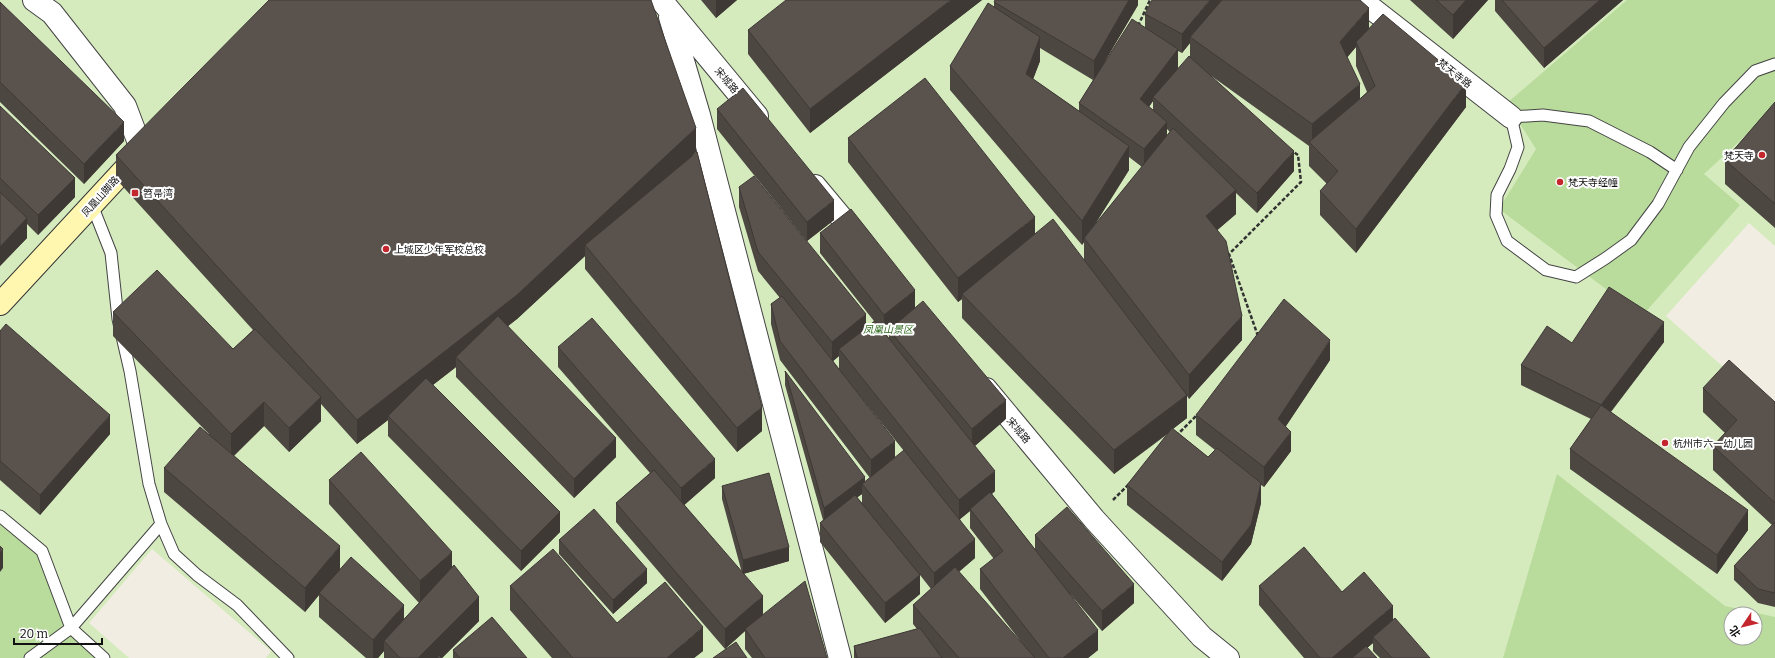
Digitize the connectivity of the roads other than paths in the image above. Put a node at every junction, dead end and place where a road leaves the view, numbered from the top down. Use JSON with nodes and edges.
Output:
{"nodes":[{"id":1,"x":34,"y":0,"type":"edge"},
{"id":2,"x":1361,"y":0,"type":"edge"},
{"id":3,"x":664,"y":4,"type":"edge"},
{"id":4,"x":1775,"y":64,"type":"edge"},
{"id":5,"x":1511,"y":117,"type":"junction"},
{"id":6,"x":769,"y":131,"type":"edge"},
{"id":7,"x":158,"y":134,"type":"edge"},
{"id":8,"x":142,"y":151,"type":"junction"},
{"id":9,"x":1677,"y":170,"type":"junction"},
{"id":10,"x":805,"y":174,"type":"edge"},
{"id":11,"x":92,"y":205,"type":"junction"},
{"id":12,"x":876,"y":258,"type":"edge"},
{"id":13,"x":0,"y":304,"type":"edge"},
{"id":14,"x":972,"y":373,"type":"edge"},
{"id":15,"x":0,"y":516,"type":"edge"},
{"id":16,"x":161,"y":524,"type":"junction"},
{"id":17,"x":70,"y":628,"type":"junction"},
{"id":18,"x":30,"y":658,"type":"edge"},
{"id":19,"x":104,"y":658,"type":"edge"},
{"id":20,"x":288,"y":658,"type":"edge"},
{"id":21,"x":840,"y":658,"type":"edge"},
{"id":22,"x":1228,"y":658,"type":"edge"}],
"edges":[{"from":1,"to":8,"type":"street"},
{"from":2,"to":5,"type":"street","name":"梵天寺路"},
{"from":3,"to":6,"type":"street","name":"宋城路"},
{"from":3,"to":21,"type":"street","name":"宋城路"},
{"from":4,"to":9,"type":"lane"},
{"from":5,"to":9,"type":"lane"},
{"from":5,"to":9,"type":"lane"},
{"from":7,"to":8,"type":"street","name":"凤凰山脚路"},
{"from":8,"to":11,"type":"street","name":"凤凰山脚路"},
{"from":10,"to":12,"type":"street"},
{"from":11,"to":13,"type":"street","name":"凤凰山脚路"},
{"from":11,"to":16,"type":"lane"},
{"from":14,"to":22,"type":"street","name":"宋城路"},
{"from":15,"to":17,"type":"lane"},
{"from":16,"to":17,"type":"lane"},
{"from":16,"to":20,"type":"lane"},
{"from":17,"to":18,"type":"lane"},
{"from":17,"to":19,"type":"lane"}]}
